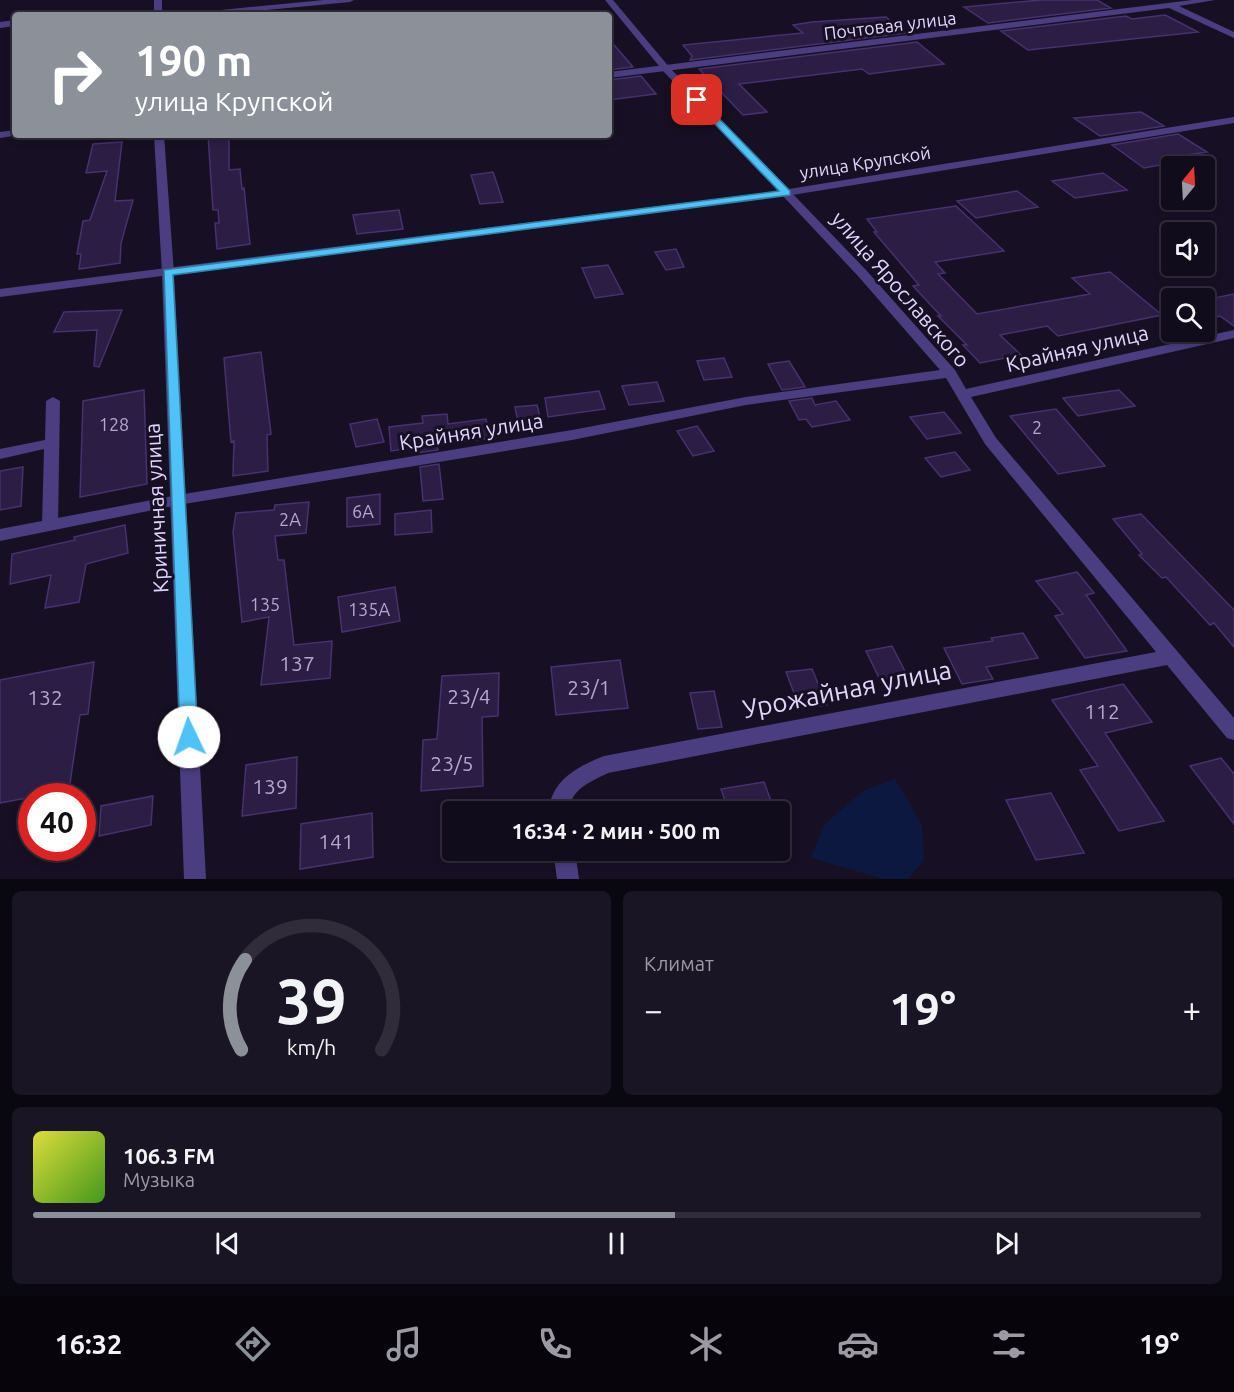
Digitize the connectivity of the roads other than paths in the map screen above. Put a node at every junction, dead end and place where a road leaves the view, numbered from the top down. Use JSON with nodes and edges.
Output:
{"nodes":[{"id":1,"x":350,"y":0,"type":"edge"},
{"id":2,"x":609,"y":0,"type":"edge"},
{"id":3,"x":1158,"y":0,"type":"edge"},
{"id":4,"x":1211,"y":0,"type":"edge"},
{"id":5,"x":1172,"y":6,"type":"junction"},
{"id":6,"x":222,"y":12,"type":"edge"},
{"id":7,"x":1234,"y":35,"type":"edge"},
{"id":8,"x":667,"y":70,"type":"junction"},
{"id":9,"x":612,"y":75,"type":"edge"},
{"id":10,"x":1234,"y":120,"type":"edge"},
{"id":11,"x":159,"y":138,"type":"edge"},
{"id":12,"x":786,"y":193,"type":"junction"},
{"id":13,"x":168,"y":273,"type":"junction"},
{"id":14,"x":0,"y":293,"type":"edge"},
{"id":15,"x":1234,"y":334,"type":"edge"},
{"id":16,"x":950,"y":373,"type":"junction"},
{"id":17,"x":963,"y":394,"type":"junction"},
{"id":18,"x":53,"y":400,"type":"dead end"},
{"id":19,"x":52,"y":443,"type":"junction"},
{"id":20,"x":0,"y":454,"type":"edge"},
{"id":21,"x":178,"y":500,"type":"junction"},
{"id":22,"x":50,"y":525,"type":"junction"},
{"id":23,"x":0,"y":535,"type":"edge"},
{"id":24,"x":1169,"y":657,"type":"junction"},
{"id":25,"x":1234,"y":732,"type":"edge"},
{"id":26,"x":561,"y":801,"type":"edge"},
{"id":27,"x":566,"y":861,"type":"edge"},
{"id":28,"x":195,"y":879,"type":"edge"},
{"id":29,"x":568,"y":879,"type":"edge"}],
"edges":[{"from":1,"to":6,"type":"street"},
{"from":2,"to":8,"type":"street","name":"улица Ярославского"},
{"from":3,"to":5,"type":"street"},
{"from":4,"to":5,"type":"street","name":"Почтовая улица"},
{"from":5,"to":7,"type":"street"},
{"from":5,"to":8,"type":"street","name":"Почтовая улица"},
{"from":8,"to":9,"type":"street","name":"Почтовая улица"},
{"from":8,"to":12,"type":"street","name":"улица Ярославского"},
{"from":10,"to":12,"type":"street","name":"улица Крупской"},
{"from":11,"to":13,"type":"street","name":"Криничная улица"},
{"from":12,"to":13,"type":"street","name":"улица Крупской"},
{"from":12,"to":16,"type":"street","name":"улица Ярославского"},
{"from":13,"to":14,"type":"street","name":"улица Крупской"},
{"from":13,"to":21,"type":"street","name":"Криничная улица"},
{"from":15,"to":17,"type":"street","name":"Крайняя улица"},
{"from":16,"to":17,"type":"street","name":"улица Ярославского"},
{"from":16,"to":21,"type":"street","name":"Крайняя улица"},
{"from":17,"to":24,"type":"street","name":"улица Ярославского"},
{"from":18,"to":19,"type":"street"},
{"from":19,"to":20,"type":"street"},
{"from":19,"to":22,"type":"street"},
{"from":21,"to":22,"type":"street","name":"Крайняя улица"},
{"from":21,"to":28,"type":"street","name":"Криничная улица"},
{"from":22,"to":23,"type":"street","name":"Крайняя улица"},
{"from":24,"to":25,"type":"street","name":"улица Ярославского"},
{"from":24,"to":26,"type":"street","name":"Урожайная улица"},
{"from":27,"to":29,"type":"street"}]}
